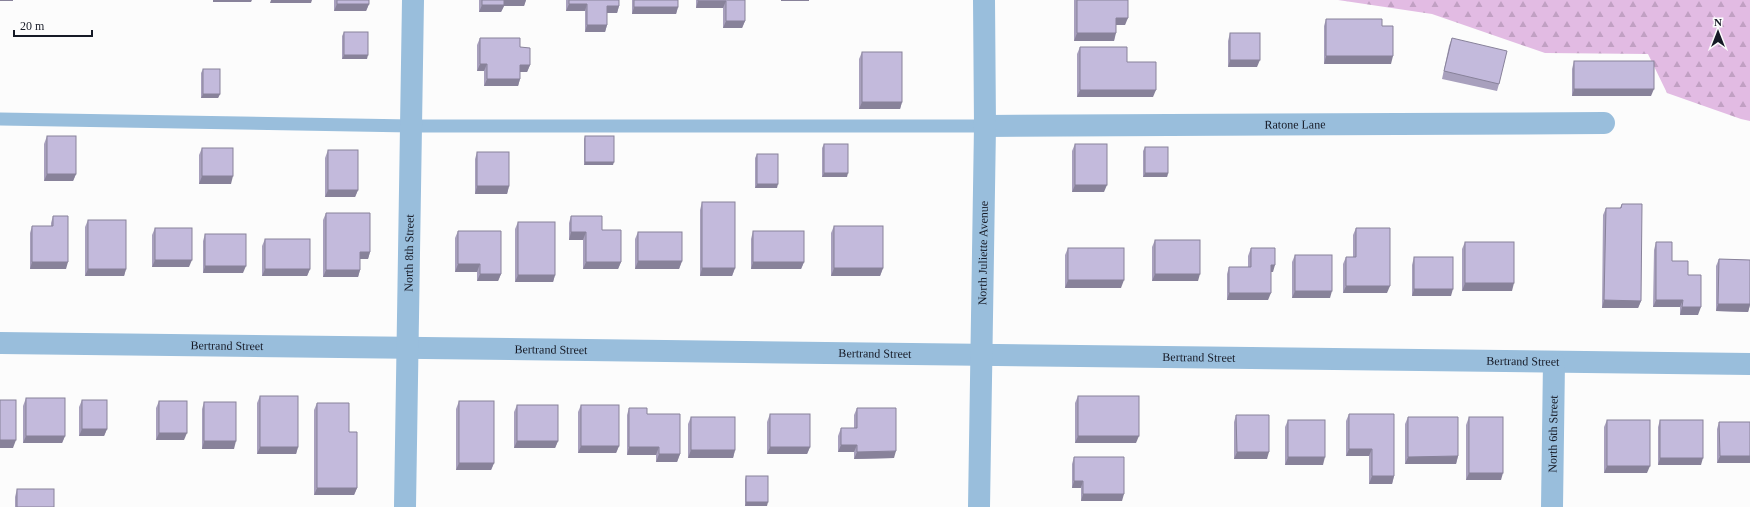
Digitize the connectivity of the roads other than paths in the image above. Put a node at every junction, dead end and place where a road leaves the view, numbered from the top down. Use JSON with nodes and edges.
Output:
{"nodes":[{"id":1,"x":413,"y":0,"type":"edge"},
{"id":2,"x":984,"y":0,"type":"edge"},
{"id":3,"x":0,"y":119,"type":"edge"},
{"id":4,"x":1604,"y":123,"type":"dead end"},
{"id":5,"x":411,"y":126,"type":"junction"},
{"id":6,"x":985,"y":126,"type":"junction"},
{"id":7,"x":0,"y":343,"type":"edge"},
{"id":8,"x":407,"y":348,"type":"junction"},
{"id":9,"x":981,"y":354,"type":"junction"},
{"id":10,"x":1554,"y":362,"type":"junction"},
{"id":11,"x":1750,"y":364,"type":"edge"},
{"id":12,"x":405,"y":507,"type":"edge"},
{"id":13,"x":979,"y":507,"type":"edge"},
{"id":14,"x":1552,"y":507,"type":"edge"}],
"edges":[{"from":1,"to":5,"type":"street","name":"North 8th Street"},
{"from":2,"to":6,"type":"street","name":"North Juliette Avenue"},
{"from":3,"to":5,"type":"lane"},
{"from":4,"to":6,"type":"street","name":"Ratone Lane"},
{"from":5,"to":6,"type":"lane"},
{"from":5,"to":8,"type":"street","name":"North 8th Street"},
{"from":6,"to":9,"type":"street","name":"North Juliette Avenue"},
{"from":7,"to":8,"type":"street","name":"Bertrand Street"},
{"from":8,"to":9,"type":"street","name":"Bertrand Street"},
{"from":8,"to":12,"type":"street","name":"North 8th Street"},
{"from":9,"to":10,"type":"street","name":"Bertrand Street"},
{"from":9,"to":13,"type":"street","name":"North Juliette Avenue"},
{"from":10,"to":11,"type":"street","name":"Bertrand Street"},
{"from":10,"to":14,"type":"street","name":"North 6th Street"}]}
